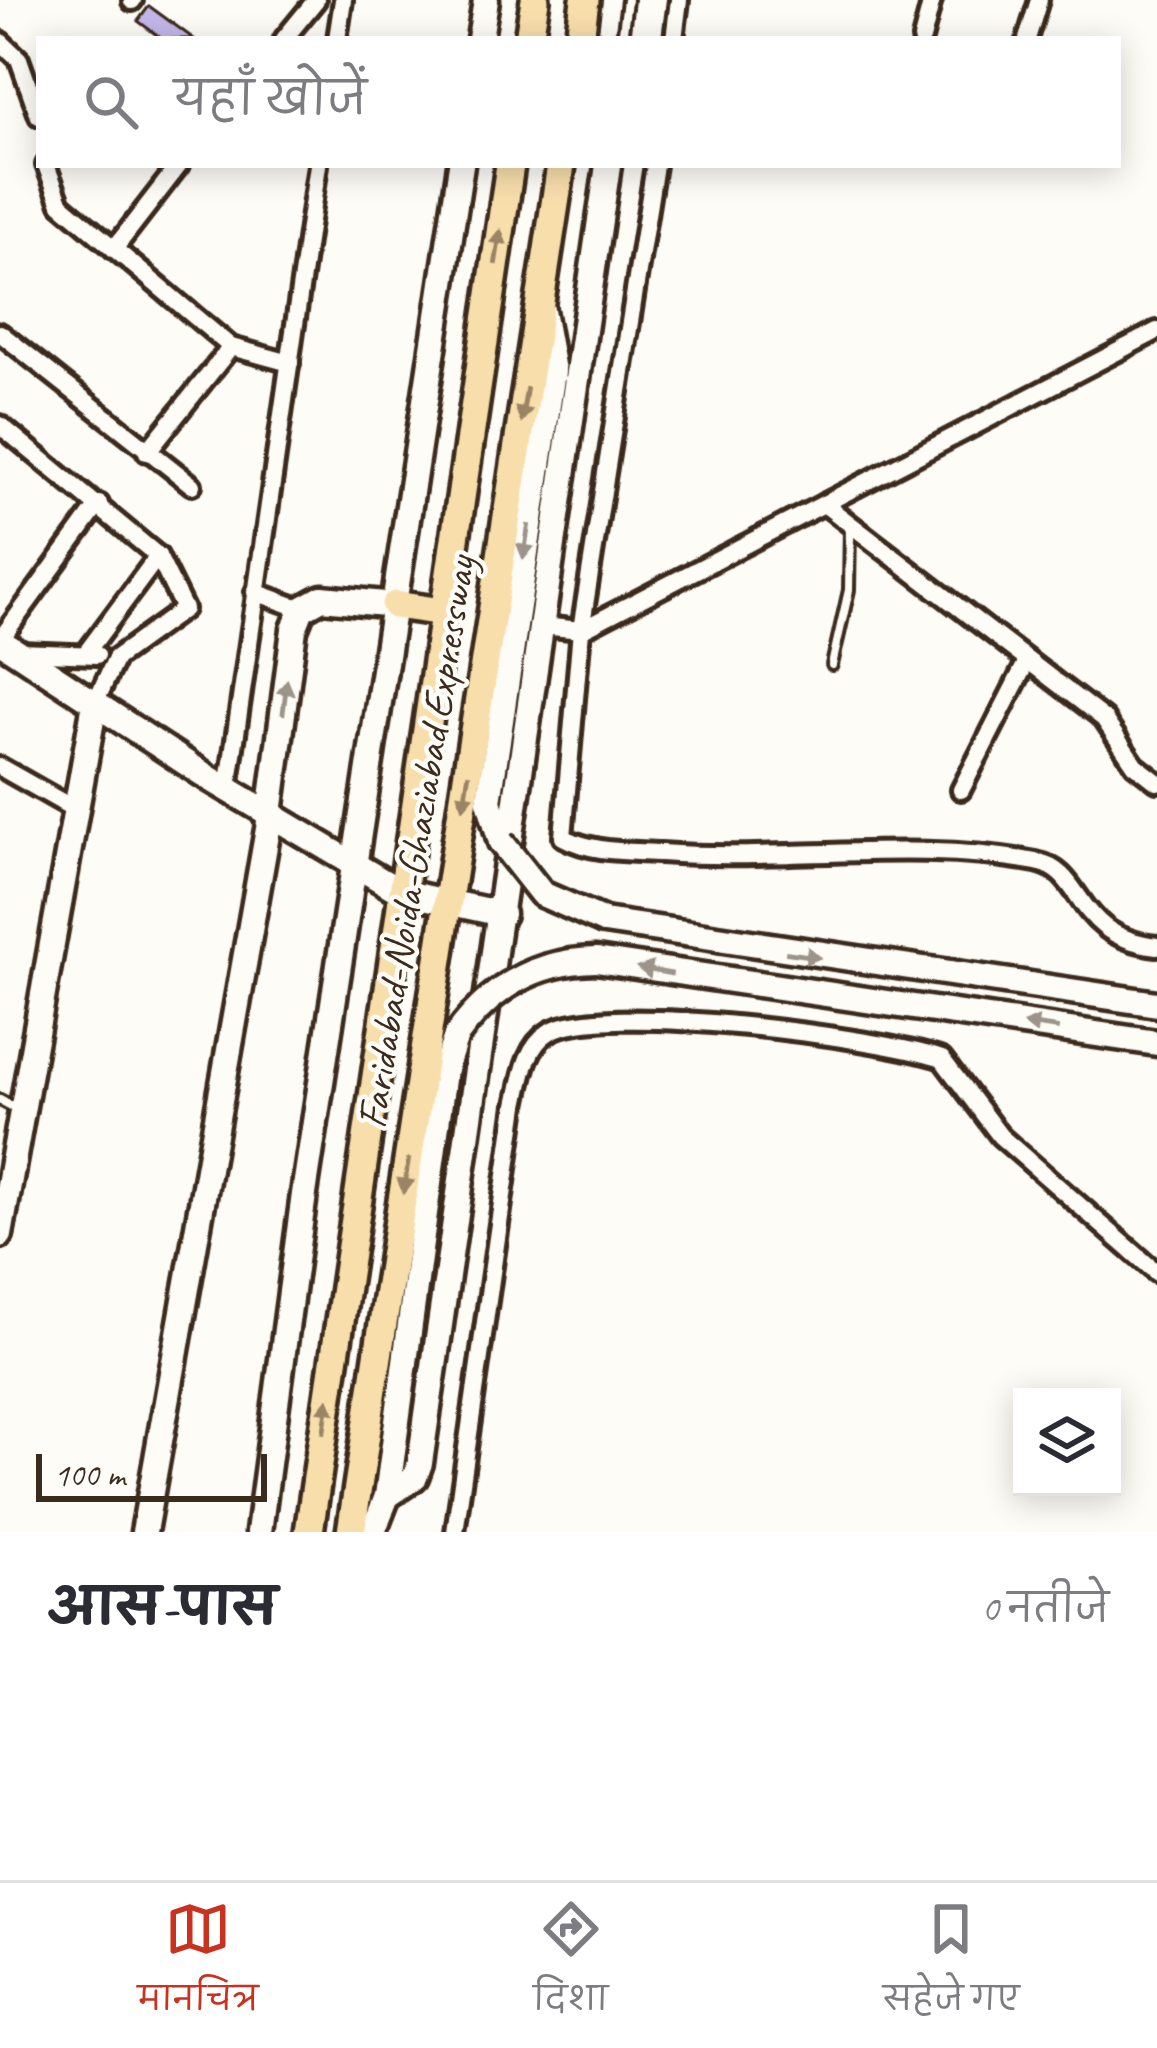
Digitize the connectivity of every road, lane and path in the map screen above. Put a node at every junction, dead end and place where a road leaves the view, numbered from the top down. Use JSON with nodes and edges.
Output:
{"nodes":[{"id":1,"x":316,"y":0,"type":"edge"},
{"id":2,"x":343,"y":0,"type":"edge"},
{"id":3,"x":486,"y":0,"type":"edge"},
{"id":4,"x":535,"y":0,"type":"edge"},
{"id":5,"x":585,"y":0,"type":"edge"},
{"id":6,"x":627,"y":0,"type":"edge"},
{"id":7,"x":679,"y":0,"type":"edge"},
{"id":8,"x":932,"y":0,"type":"edge"},
{"id":9,"x":1039,"y":0,"type":"edge"},
{"id":10,"x":286,"y":36,"type":"edge"},
{"id":11,"x":337,"y":36,"type":"edge"},
{"id":12,"x":480,"y":36,"type":"edge"},
{"id":13,"x":529,"y":36,"type":"edge"},
{"id":14,"x":580,"y":36,"type":"edge"},
{"id":15,"x":622,"y":36,"type":"edge"},
{"id":16,"x":674,"y":36,"type":"edge"},
{"id":17,"x":923,"y":36,"type":"edge"},
{"id":18,"x":1028,"y":36,"type":"edge"},
{"id":19,"x":0,"y":41,"type":"edge"},
{"id":20,"x":31,"y":72,"type":"edge"},
{"id":21,"x":47,"y":168,"type":"edge"},
{"id":22,"x":177,"y":168,"type":"edge"},
{"id":23,"x":318,"y":168,"type":"edge"},
{"id":24,"x":461,"y":168,"type":"edge"},
{"id":25,"x":510,"y":168,"type":"edge"},
{"id":26,"x":561,"y":168,"type":"edge"},
{"id":27,"x":608,"y":168,"type":"edge"},
{"id":28,"x":655,"y":168,"type":"edge"},
{"id":29,"x":114,"y":249,"type":"junction"},
{"id":30,"x":540,"y":303,"type":"junction"},
{"id":31,"x":1157,"y":332,"type":"edge"},
{"id":32,"x":0,"y":333,"type":"edge"},
{"id":33,"x":230,"y":347,"type":"junction"},
{"id":34,"x":290,"y":363,"type":"junction"},
{"id":35,"x":0,"y":424,"type":"edge"},
{"id":36,"x":147,"y":452,"type":"junction"},
{"id":37,"x":192,"y":485,"type":"dead end"},
{"id":38,"x":824,"y":504,"type":"junction"},
{"id":39,"x":99,"y":505,"type":"junction"},
{"id":40,"x":850,"y":524,"type":"junction"},
{"id":41,"x":158,"y":556,"type":"junction"},
{"id":42,"x":255,"y":592,"type":"junction"},
{"id":43,"x":395,"y":605,"type":"junction"},
{"id":44,"x":302,"y":609,"type":"junction"},
{"id":45,"x":443,"y":612,"type":"junction"},
{"id":46,"x":542,"y":626,"type":"junction"},
{"id":47,"x":581,"y":630,"type":"junction"},
{"id":48,"x":6,"y":645,"type":"edge"},
{"id":49,"x":86,"y":653,"type":"junction"},
{"id":50,"x":116,"y":658,"type":"junction"},
{"id":51,"x":1028,"y":661,"type":"junction"},
{"id":52,"x":832,"y":665,"type":"dead end"},
{"id":53,"x":95,"y":703,"type":"junction"},
{"id":54,"x":0,"y":766,"type":"edge"},
{"id":55,"x":1157,"y":782,"type":"edge"},
{"id":56,"x":228,"y":789,"type":"junction"},
{"id":57,"x":961,"y":790,"type":"dead end"},
{"id":58,"x":76,"y":810,"type":"junction"},
{"id":59,"x":270,"y":813,"type":"junction"},
{"id":60,"x":506,"y":849,"type":"junction"},
{"id":61,"x":355,"y":864,"type":"junction"},
{"id":62,"x":401,"y":892,"type":"junction"},
{"id":63,"x":448,"y":906,"type":"junction"},
{"id":64,"x":502,"y":914,"type":"junction"},
{"id":65,"x":1157,"y":946,"type":"edge"},
{"id":66,"x":1157,"y":1004,"type":"edge"},
{"id":67,"x":1157,"y":1043,"type":"edge"},
{"id":68,"x":11,"y":1106,"type":"edge"},
{"id":69,"x":0,"y":1235,"type":"edge"},
{"id":70,"x":1157,"y":1273,"type":"edge"},
{"id":71,"x":387,"y":1496,"type":"junction"},
{"id":72,"x":144,"y":1532,"type":"edge"},
{"id":73,"x":259,"y":1532,"type":"edge"},
{"id":74,"x":309,"y":1532,"type":"edge"},
{"id":75,"x":351,"y":1532,"type":"edge"},
{"id":76,"x":373,"y":1532,"type":"edge"},
{"id":77,"x":455,"y":1532,"type":"edge"}],
"edges":[{"from":1,"to":10,"type":"street"},
{"from":2,"to":11,"type":"street"},
{"from":3,"to":12,"type":"street"},
{"from":4,"to":13,"type":"main road"},
{"from":5,"to":14,"type":"main road"},
{"from":6,"to":15,"type":"lane"},
{"from":7,"to":16,"type":"street"},
{"from":8,"to":17,"type":"street"},
{"from":9,"to":18,"type":"street"},
{"from":19,"to":20,"type":"street"},
{"from":21,"to":29,"type":"street"},
{"from":22,"to":29,"type":"street"},
{"from":23,"to":34,"type":"street"},
{"from":24,"to":43,"type":"street"},
{"from":45,"to":25,"type":"main road","name":"Faridabad-Noida-Ghaziabad Expressway","one_way":true},
{"from":26,"to":30,"type":"main road","name":"Faridabad-Noida-Ghaziabad Expressway"},
{"from":27,"to":46,"type":"street"},
{"from":28,"to":47,"type":"street"},
{"from":29,"to":33,"type":"street"},
{"from":30,"to":60,"type":"street","one_way":true},
{"from":30,"to":63,"type":"main road","name":"Faridabad-Noida-Ghaziabad Expressway","one_way":true},
{"from":31,"to":38,"type":"street"},
{"from":32,"to":36,"type":"street"},
{"from":33,"to":34,"type":"street"},
{"from":33,"to":36,"type":"street"},
{"from":34,"to":42,"type":"street"},
{"from":35,"to":39,"type":"street"},
{"from":36,"to":37,"type":"street"},
{"from":38,"to":40,"type":"street"},
{"from":38,"to":47,"type":"street"},
{"from":39,"to":41,"type":"street"},
{"from":39,"to":48,"type":"street"},
{"from":40,"to":51,"type":"street"},
{"from":40,"to":52,"type":"lane"},
{"from":41,"to":49,"type":"street"},
{"from":41,"to":50,"type":"street"},
{"from":42,"to":44,"type":"street"},
{"from":42,"to":56,"type":"street"},
{"from":43,"to":44,"type":"street"},
{"from":43,"to":45,"type":"main road"},
{"from":43,"to":61,"type":"street"},
{"from":59,"to":44,"type":"street","one_way":true},
{"from":45,"to":62,"type":"main road","name":"Faridabad-Noida-Ghaziabad Expressway"},
{"from":46,"to":47,"type":"street"},
{"from":46,"to":60,"type":"street"},
{"from":47,"to":65,"type":"street"},
{"from":48,"to":49,"type":"street"},
{"from":48,"to":53,"type":"street"},
{"from":49,"to":50,"type":"street"},
{"from":50,"to":53,"type":"street"},
{"from":51,"to":55,"type":"street"},
{"from":51,"to":57,"type":"street"},
{"from":53,"to":56,"type":"street"},
{"from":53,"to":58,"type":"street"},
{"from":54,"to":58,"type":"street"},
{"from":56,"to":59,"type":"street"},
{"from":58,"to":68,"type":"street"},
{"from":59,"to":61,"type":"street"},
{"from":59,"to":72,"type":"street"},
{"from":60,"to":64,"type":"street"},
{"from":60,"to":66,"type":"street","one_way":true,"bridge":true},
{"from":61,"to":62,"type":"street"},
{"from":61,"to":73,"type":"street"},
{"from":62,"to":63,"type":"street"},
{"from":74,"to":62,"type":"main road","name":"Faridabad-Noida-Ghaziabad Expressway","one_way":true},
{"from":63,"to":64,"type":"street"},
{"from":63,"to":75,"type":"main road","name":"Faridabad-Noida-Ghaziabad Expressway","one_way":true},
{"from":64,"to":71,"type":"street"},
{"from":67,"to":71,"type":"street","one_way":true,"bridge":true},
{"from":68,"to":69,"type":"street"},
{"from":70,"to":77,"type":"street"},
{"from":71,"to":76,"type":"street"}]}
